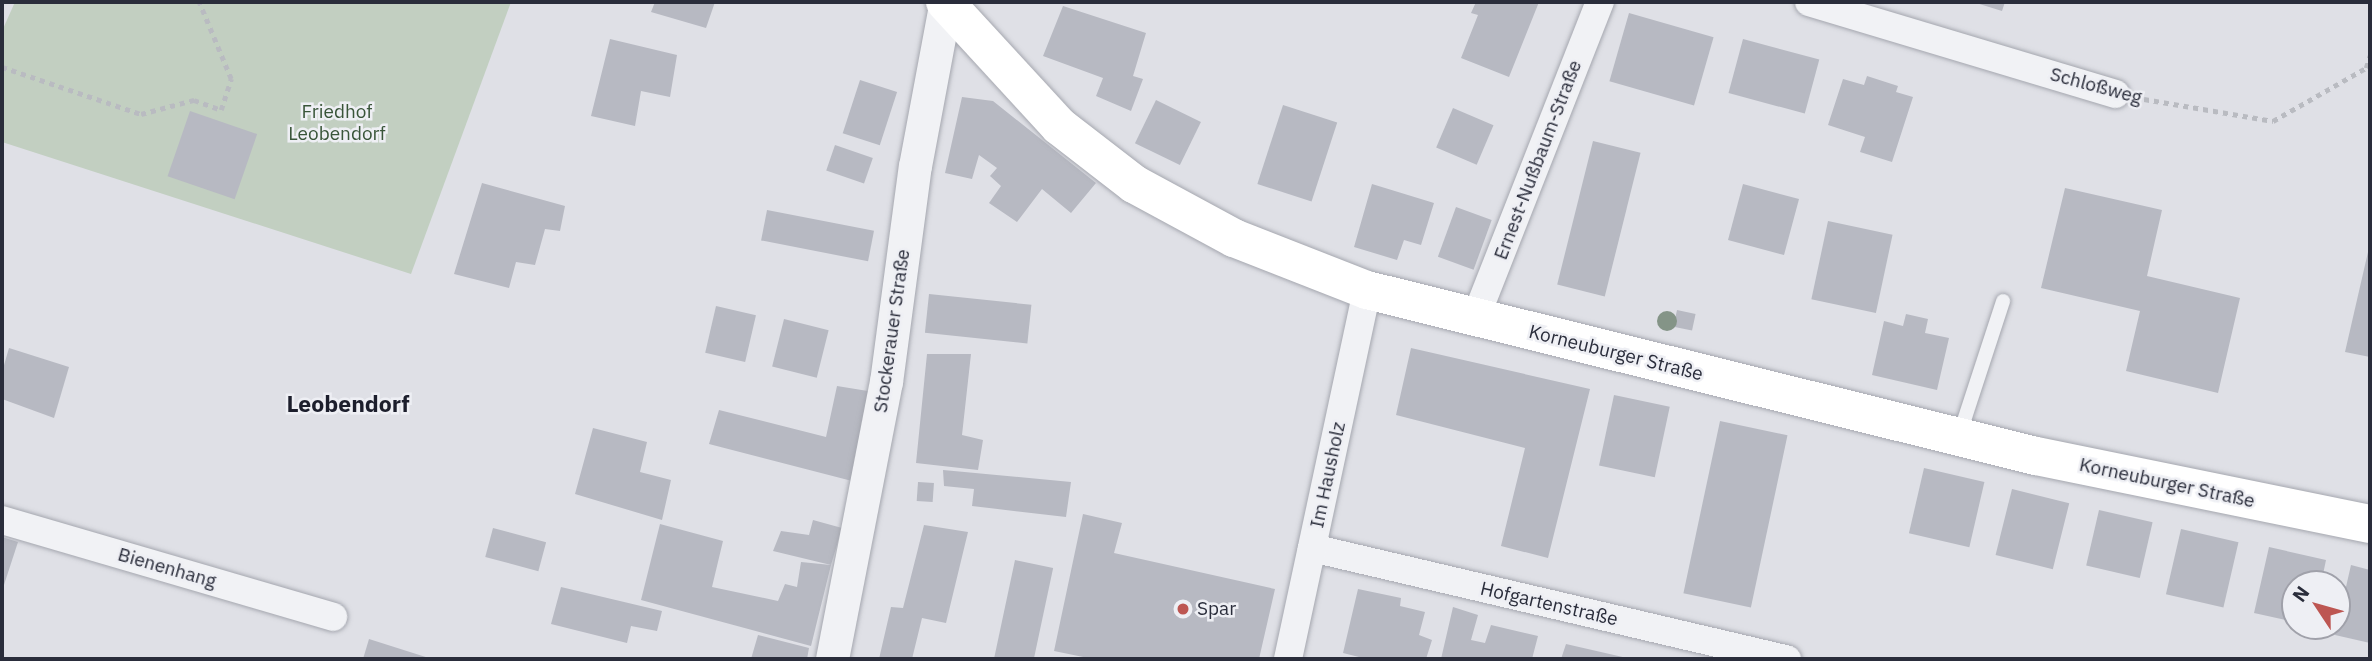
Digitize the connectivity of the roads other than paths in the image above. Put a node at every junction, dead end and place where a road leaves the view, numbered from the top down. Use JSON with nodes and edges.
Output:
{"nodes":[{"id":1,"x":1600,"y":2,"type":"edge"},
{"id":2,"x":1809,"y":2,"type":"edge"},
{"id":3,"x":945,"y":4,"type":"edge"},
{"id":4,"x":2116,"y":94,"type":"road end"},
{"id":5,"x":1367,"y":290,"type":"junction"},
{"id":6,"x":2003,"y":301,"type":"dead end"},
{"id":7,"x":1475,"y":319,"type":"junction"},
{"id":8,"x":1959,"y":437,"type":"junction"},
{"id":9,"x":2,"y":520,"type":"edge"},
{"id":10,"x":2370,"y":524,"type":"edge"},
{"id":11,"x":1312,"y":548,"type":"junction"},
{"id":12,"x":333,"y":617,"type":"dead end"},
{"id":13,"x":832,"y":659,"type":"edge"},
{"id":14,"x":1289,"y":659,"type":"edge"},
{"id":15,"x":1787,"y":659,"type":"edge"}],
"edges":[{"from":1,"to":7,"type":"street","name":"Ernest-Nußbaum-Straße"},
{"from":2,"to":4,"type":"street","name":"Schloßweg"},
{"from":3,"to":5,"type":"main road","name":"Korneuburger Straße"},
{"from":3,"to":13,"type":"street","name":"Stockerauer Straße"},
{"from":5,"to":7,"type":"main road","name":"Korneuburger Straße"},
{"from":5,"to":11,"type":"street","name":"Im Hausholz"},
{"from":6,"to":8,"type":"lane"},
{"from":7,"to":8,"type":"main road","name":"Korneuburger Straße"},
{"from":8,"to":10,"type":"main road","name":"Korneuburger Straße"},
{"from":9,"to":12,"type":"street","name":"Bienenhang"},
{"from":11,"to":14,"type":"street","name":"Im Hausholz"},
{"from":11,"to":15,"type":"street","name":"Hofgartenstraße"}]}
